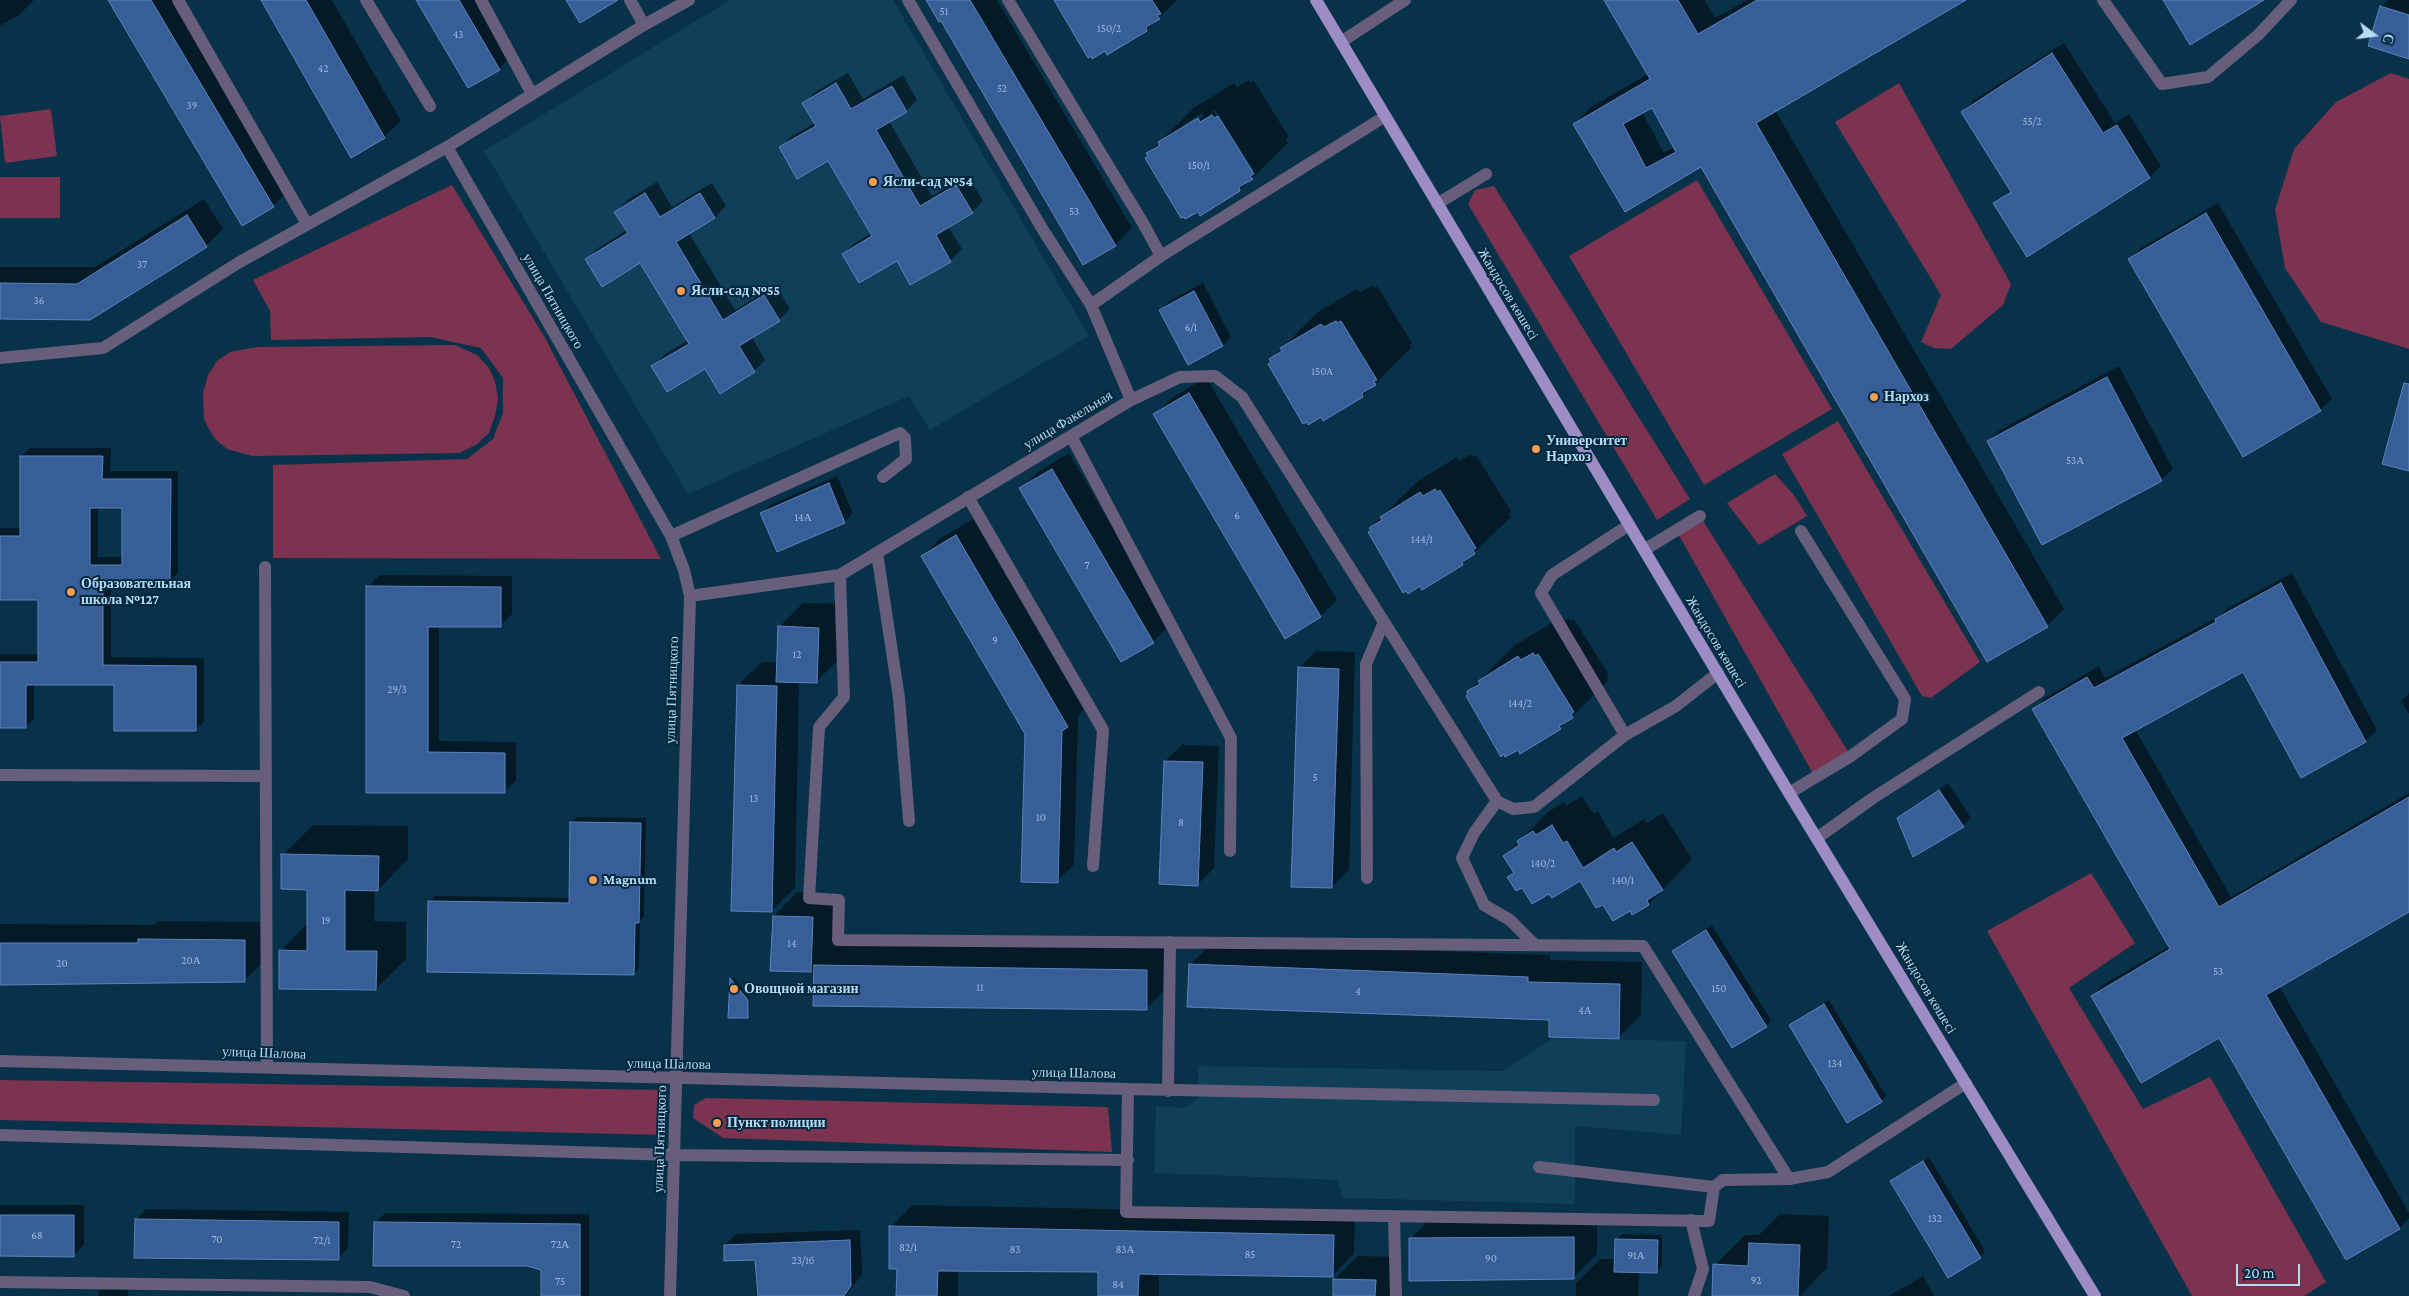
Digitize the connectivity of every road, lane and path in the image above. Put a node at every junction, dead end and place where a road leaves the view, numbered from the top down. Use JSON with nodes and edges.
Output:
{"nodes":[{"id":1,"x":178,"y":0,"type":"edge"},
{"id":2,"x":366,"y":0,"type":"edge"},
{"id":3,"x":481,"y":0,"type":"edge"},
{"id":4,"x":630,"y":0,"type":"edge"},
{"id":5,"x":689,"y":0,"type":"edge"},
{"id":6,"x":908,"y":0,"type":"edge"},
{"id":7,"x":1008,"y":0,"type":"edge"},
{"id":8,"x":1316,"y":0,"type":"edge"},
{"id":9,"x":1404,"y":0,"type":"edge"},
{"id":10,"x":2103,"y":0,"type":"edge"},
{"id":11,"x":2291,"y":0,"type":"edge"},
{"id":12,"x":644,"y":25,"type":"junction"},
{"id":13,"x":1341,"y":42,"type":"junction"},
{"id":14,"x":532,"y":94,"type":"junction"},
{"id":15,"x":430,"y":106,"type":"dead end"},
{"id":16,"x":1384,"y":117,"type":"junction"},
{"id":17,"x":447,"y":146,"type":"junction"},
{"id":18,"x":1486,"y":174,"type":"dead end"},
{"id":19,"x":1437,"y":204,"type":"junction"},
{"id":20,"x":307,"y":224,"type":"junction"},
{"id":21,"x":1161,"y":256,"type":"junction"},
{"id":22,"x":1091,"y":305,"type":"junction"},
{"id":23,"x":0,"y":358,"type":"edge"},
{"id":24,"x":1131,"y":400,"type":"junction"},
{"id":25,"x":1071,"y":436,"type":"junction"},
{"id":26,"x":883,"y":477,"type":"dead end"},
{"id":27,"x":968,"y":497,"type":"junction"},
{"id":28,"x":1700,"y":516,"type":"dead end"},
{"id":29,"x":1629,"y":525,"type":"junction"},
{"id":30,"x":1800,"y":531,"type":"dead end"},
{"id":31,"x":671,"y":536,"type":"junction"},
{"id":32,"x":1644,"y":550,"type":"junction"},
{"id":33,"x":877,"y":553,"type":"junction"},
{"id":34,"x":265,"y":566,"type":"dead end"},
{"id":35,"x":840,"y":575,"type":"junction"},
{"id":36,"x":690,"y":596,"type":"junction"},
{"id":37,"x":1384,"y":622,"type":"junction"},
{"id":38,"x":1718,"y":673,"type":"junction"},
{"id":39,"x":2039,"y":692,"type":"dead end"},
{"id":40,"x":1625,"y":735,"type":"junction"},
{"id":41,"x":0,"y":775,"type":"edge"},
{"id":42,"x":266,"y":776,"type":"junction"},
{"id":43,"x":1789,"y":793,"type":"junction"},
{"id":44,"x":1498,"y":801,"type":"junction"},
{"id":45,"x":909,"y":821,"type":"dead end"},
{"id":46,"x":1817,"y":838,"type":"junction"},
{"id":47,"x":1230,"y":851,"type":"dead end"},
{"id":48,"x":1093,"y":866,"type":"dead end"},
{"id":49,"x":1367,"y":878,"type":"dead end"},
{"id":50,"x":1170,"y":942,"type":"junction"},
{"id":51,"x":1535,"y":945,"type":"junction"},
{"id":52,"x":0,"y":1061,"type":"edge"},
{"id":53,"x":267,"y":1068,"type":"junction"},
{"id":54,"x":677,"y":1079,"type":"junction"},
{"id":55,"x":1966,"y":1083,"type":"junction"},
{"id":56,"x":1128,"y":1089,"type":"junction"},
{"id":57,"x":1168,"y":1090,"type":"junction"},
{"id":58,"x":1654,"y":1100,"type":"dead end"},
{"id":59,"x":0,"y":1135,"type":"edge"},
{"id":60,"x":674,"y":1155,"type":"junction"},
{"id":61,"x":1128,"y":1160,"type":"junction"},
{"id":62,"x":1539,"y":1167,"type":"dead end"},
{"id":63,"x":1789,"y":1179,"type":"junction"},
{"id":64,"x":1714,"y":1186,"type":"junction"},
{"id":65,"x":1394,"y":1217,"type":"junction"},
{"id":66,"x":1691,"y":1220,"type":"junction"},
{"id":67,"x":0,"y":1282,"type":"edge"},
{"id":68,"x":133,"y":1290,"type":"edge"},
{"id":69,"x":250,"y":1291,"type":"edge"},
{"id":70,"x":404,"y":1296,"type":"edge"},
{"id":71,"x":670,"y":1296,"type":"edge"},
{"id":72,"x":1396,"y":1296,"type":"edge"},
{"id":73,"x":1694,"y":1296,"type":"edge"},
{"id":74,"x":2095,"y":1296,"type":"edge"}],
"edges":[{"from":1,"to":20,"type":"street"},
{"from":2,"to":15,"type":"street"},
{"from":3,"to":14,"type":"street"},
{"from":4,"to":12,"type":"street"},
{"from":5,"to":12,"type":"street"},
{"from":6,"to":22,"type":"street","name":"улица Факельная"},
{"from":7,"to":21,"type":"street"},
{"from":8,"to":13,"type":"main road","name":"Жандосов көшесі"},
{"from":9,"to":13,"type":"street"},
{"from":10,"to":11,"type":"street"},
{"from":12,"to":14,"type":"street"},
{"from":13,"to":16,"type":"main road","name":"Жандосов көшесі"},
{"from":14,"to":17,"type":"street"},
{"from":16,"to":19,"type":"main road","name":"Жандосов көшесі"},
{"from":16,"to":21,"type":"street"},
{"from":17,"to":20,"type":"street"},
{"from":17,"to":31,"type":"street","name":"улица Пятницкого"},
{"from":18,"to":19,"type":"street"},
{"from":19,"to":29,"type":"main road","name":"Жандосов көшесі"},
{"from":20,"to":23,"type":"street"},
{"from":21,"to":22,"type":"street"},
{"from":22,"to":24,"type":"street","name":"улица Факельная"},
{"from":24,"to":25,"type":"street","name":"улица Факельная"},
{"from":24,"to":37,"type":"street"},
{"from":25,"to":27,"type":"street","name":"улица Факельная"},
{"from":25,"to":47,"type":"street"},
{"from":26,"to":31,"type":"street"},
{"from":27,"to":33,"type":"street","name":"улица Факельная"},
{"from":27,"to":48,"type":"street"},
{"from":28,"to":32,"type":"street"},
{"from":29,"to":32,"type":"main road","name":"Жандосов көшесі"},
{"from":29,"to":40,"type":"street"},
{"from":30,"to":43,"type":"street"},
{"from":31,"to":36,"type":"street","name":"улица Пятницкого"},
{"from":32,"to":38,"type":"main road","name":"Жандосов көшесі"},
{"from":33,"to":35,"type":"street","name":"улица Факельная"},
{"from":33,"to":45,"type":"street"},
{"from":34,"to":42,"type":"street"},
{"from":35,"to":36,"type":"street","name":"улица Факельная"},
{"from":35,"to":50,"type":"street"},
{"from":36,"to":54,"type":"street","name":"улица Пятницкого"},
{"from":37,"to":44,"type":"street"},
{"from":37,"to":49,"type":"street"},
{"from":38,"to":40,"type":"street"},
{"from":38,"to":43,"type":"main road","name":"Жандосов көшесі"},
{"from":39,"to":46,"type":"street"},
{"from":40,"to":44,"type":"street"},
{"from":41,"to":42,"type":"street"},
{"from":42,"to":53,"type":"street"},
{"from":43,"to":46,"type":"main road","name":"Жандосов көшесі"},
{"from":44,"to":51,"type":"street"},
{"from":46,"to":55,"type":"main road","name":"Жандосов көшесі"},
{"from":50,"to":51,"type":"street"},
{"from":50,"to":57,"type":"street"},
{"from":51,"to":63,"type":"street"},
{"from":52,"to":53,"type":"street","name":"улица Шалова"},
{"from":53,"to":54,"type":"street","name":"улица Шалова"},
{"from":54,"to":56,"type":"street","name":"улица Шалова"},
{"from":54,"to":60,"type":"street","name":"улица Пятницкого"},
{"from":55,"to":63,"type":"street"},
{"from":55,"to":74,"type":"main road","name":"Жандосов көшесі"},
{"from":56,"to":57,"type":"street"},
{"from":56,"to":61,"type":"street","name":"улица Шалова"},
{"from":57,"to":58,"type":"street"},
{"from":59,"to":60,"type":"street"},
{"from":60,"to":61,"type":"street"},
{"from":60,"to":71,"type":"street","name":"улица Пятницкого"},
{"from":61,"to":65,"type":"street","name":"улица Шалова"},
{"from":62,"to":64,"type":"street"},
{"from":63,"to":64,"type":"street"},
{"from":64,"to":66,"type":"street"},
{"from":65,"to":66,"type":"street"},
{"from":65,"to":72,"type":"street"},
{"from":66,"to":73,"type":"street"},
{"from":67,"to":68,"type":"street"},
{"from":68,"to":69,"type":"street"},
{"from":69,"to":70,"type":"street"}]}
